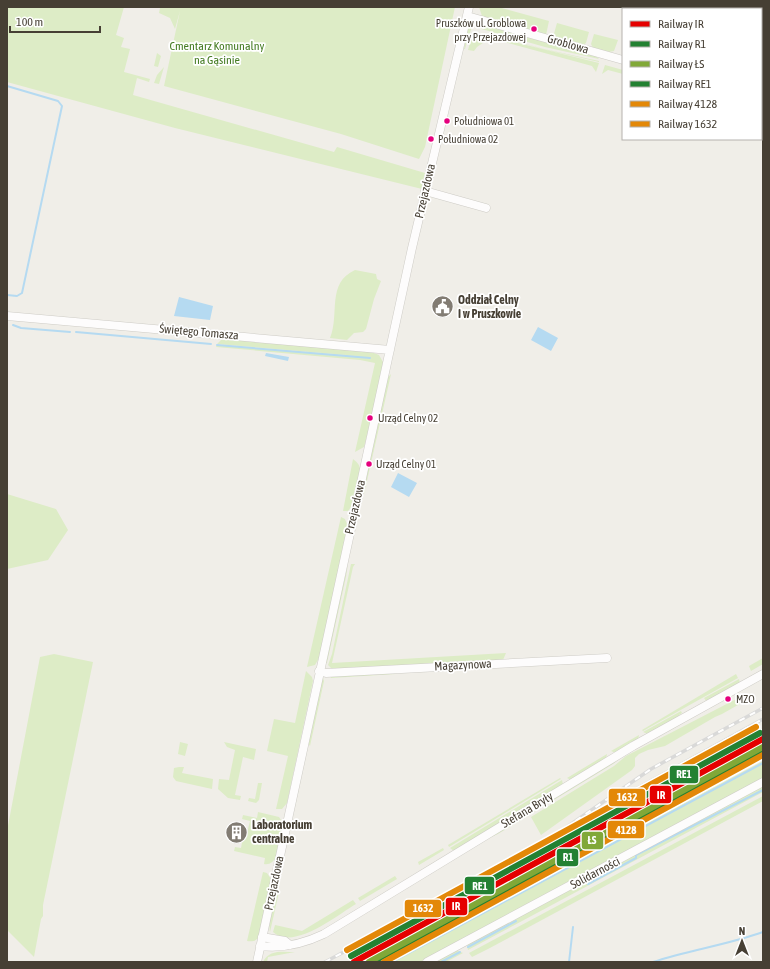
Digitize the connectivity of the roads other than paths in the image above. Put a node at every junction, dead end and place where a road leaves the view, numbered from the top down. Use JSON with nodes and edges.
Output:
{"nodes":[{"id":1,"x":469,"y":7,"type":"edge"},
{"id":2,"x":467,"y":16,"type":"junction"},
{"id":3,"x":622,"y":60,"type":"edge"},
{"id":4,"x":425,"y":191,"type":"junction"},
{"id":5,"x":486,"y":208,"type":"dead end"},
{"id":6,"x":7,"y":316,"type":"edge"},
{"id":7,"x":390,"y":350,"type":"junction"},
{"id":8,"x":607,"y":658,"type":"dead end"},
{"id":9,"x":319,"y":671,"type":"junction"},
{"id":10,"x":763,"y":674,"type":"edge"},
{"id":11,"x":763,"y":782,"type":"edge"},
{"id":12,"x":262,"y":937,"type":"junction"},
{"id":13,"x":290,"y":945,"type":"junction"},
{"id":14,"x":260,"y":946,"type":"junction"},
{"id":15,"x":257,"y":962,"type":"edge"},
{"id":16,"x":427,"y":962,"type":"edge"}],
"edges":[{"from":1,"to":2,"type":"street","name":"Przejazdowa"},
{"from":2,"to":3,"type":"street","name":"Groblowa"},
{"from":2,"to":4,"type":"street","name":"Przejazdowa"},
{"from":4,"to":5,"type":"street"},
{"from":4,"to":7,"type":"street","name":"Przejazdowa"},
{"from":6,"to":7,"type":"street","name":"Świętego Tomasza"},
{"from":7,"to":9,"type":"street","name":"Przejazdowa"},
{"from":8,"to":9,"type":"street","name":"Magazynowa"},
{"from":9,"to":12,"type":"street","name":"Przejazdowa"},
{"from":10,"to":13,"type":"street","name":"Stefana Bryły"},
{"from":11,"to":16,"type":"street","name":"Solidarności"},
{"from":12,"to":13,"type":"street"},
{"from":12,"to":14,"type":"street","name":"Przejazdowa"},
{"from":13,"to":14,"type":"street","name":"Stefana Bryły"},
{"from":14,"to":15,"type":"street","name":"Przejazdowa"}]}
